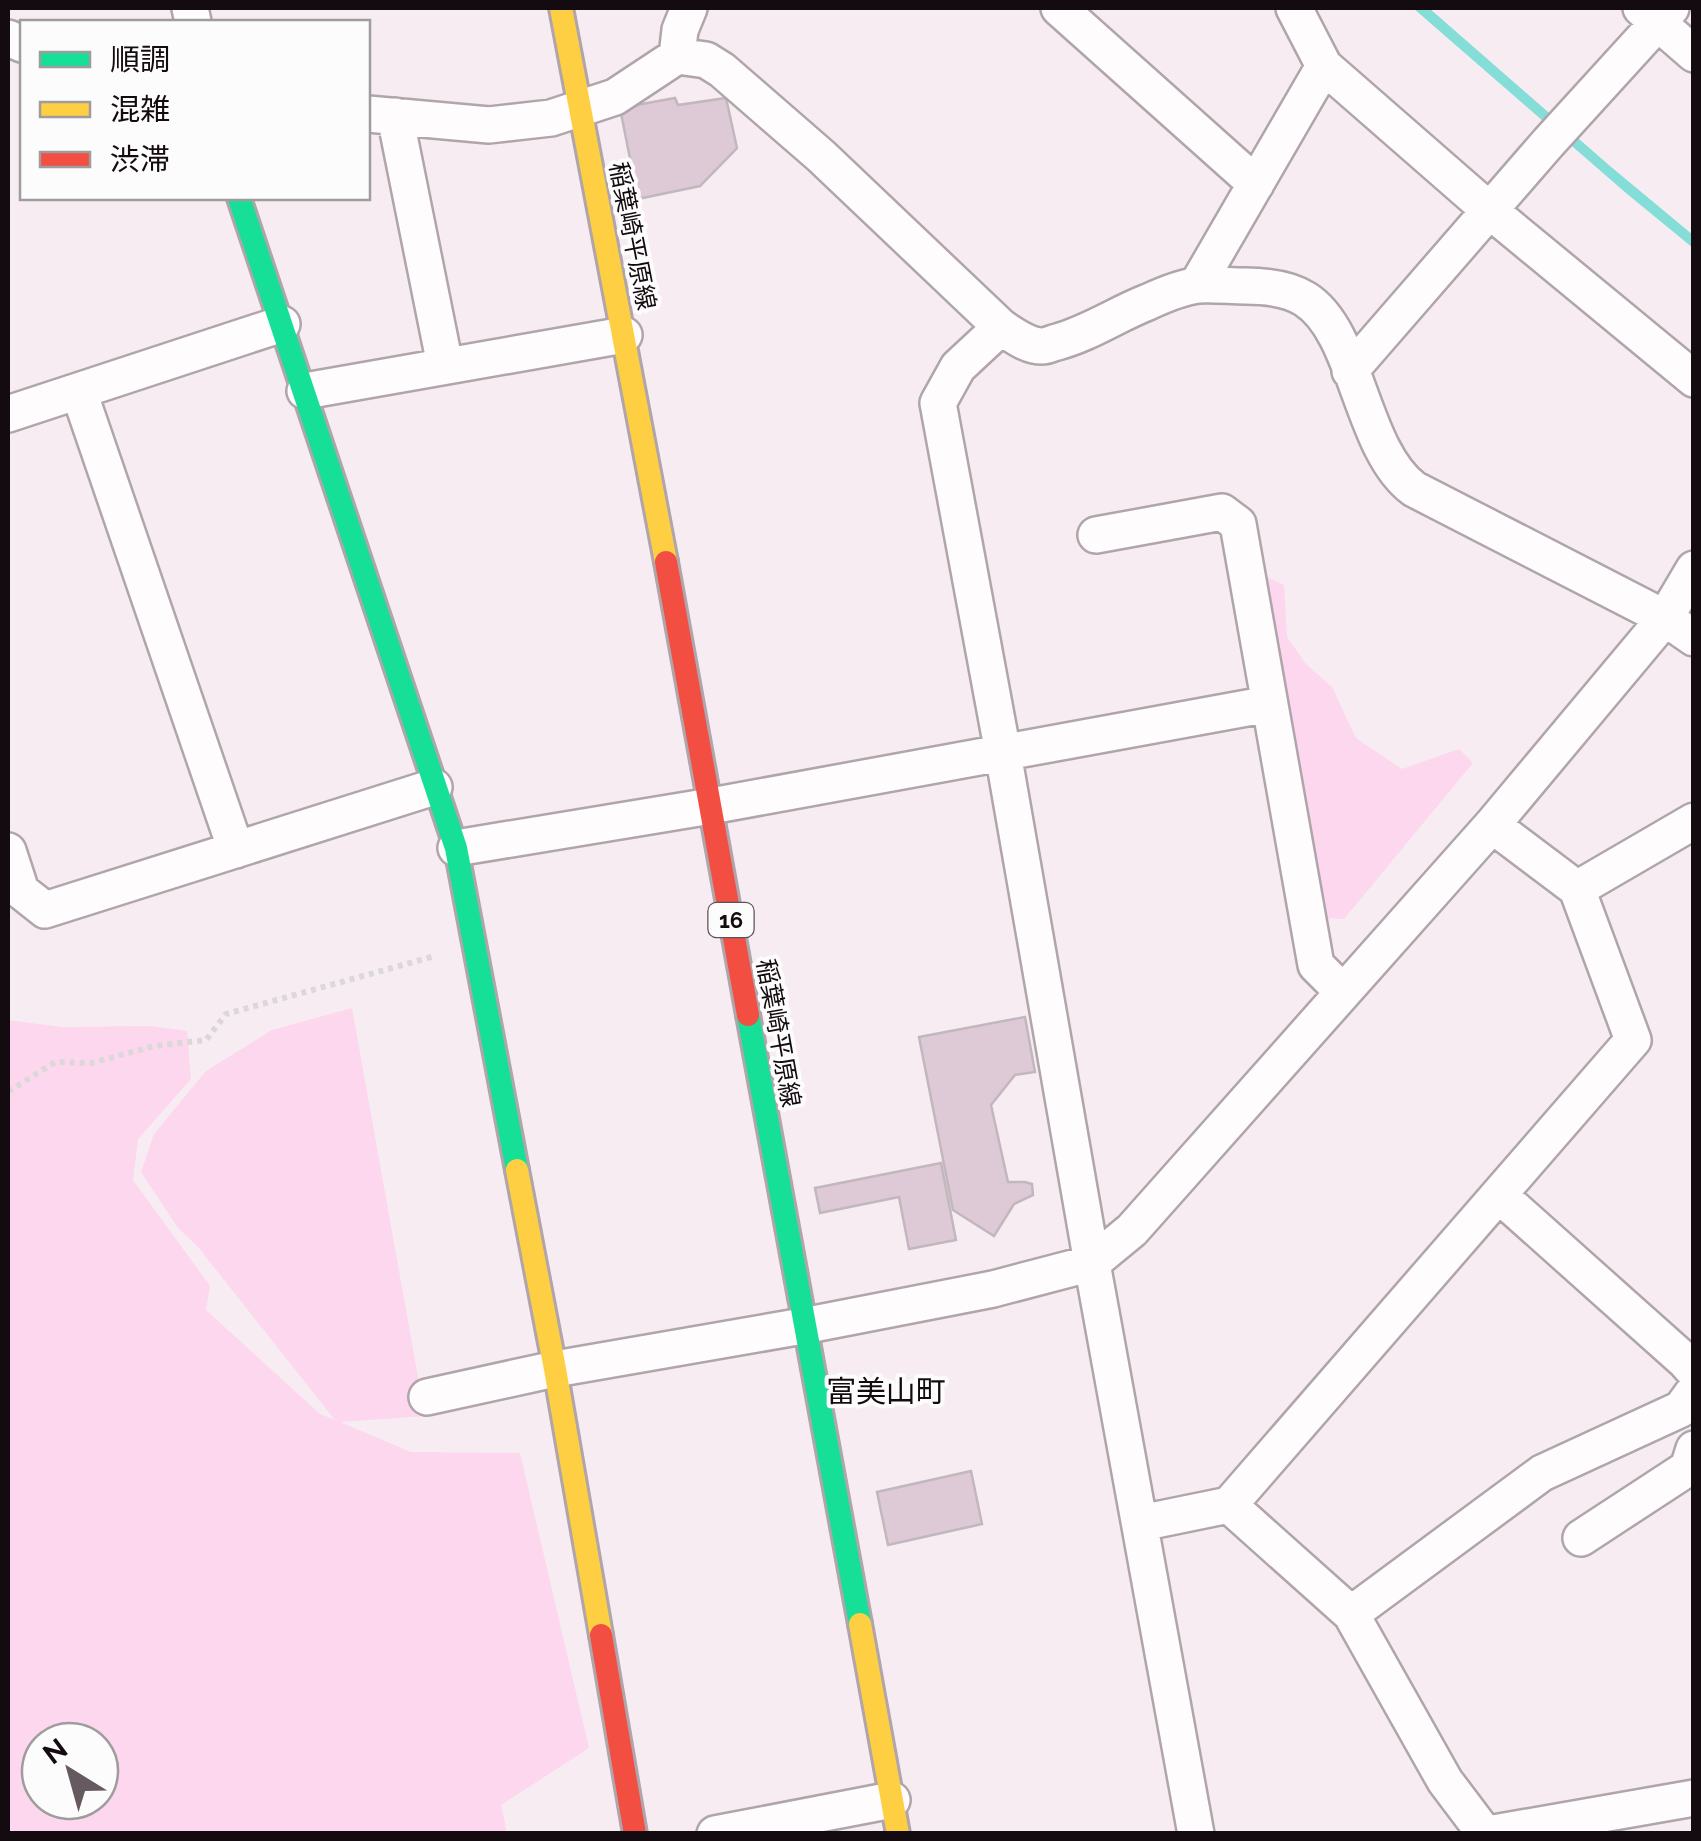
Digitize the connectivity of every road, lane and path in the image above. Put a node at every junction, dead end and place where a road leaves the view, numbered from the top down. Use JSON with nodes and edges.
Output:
{"nodes":[{"id":1,"x":560,"y":8,"type":"edge"},
{"id":2,"x":689,"y":8,"type":"edge"},
{"id":3,"x":1059,"y":8,"type":"edge"},
{"id":4,"x":1294,"y":8,"type":"edge"},
{"id":5,"x":1656,"y":12,"type":"edge"},
{"id":6,"x":1694,"y":54,"type":"edge"},
{"id":7,"x":676,"y":56,"type":"junction"},
{"id":8,"x":1324,"y":66,"type":"junction"},
{"id":9,"x":581,"y":108,"type":"junction"},
{"id":10,"x":381,"y":115,"type":"edge"},
{"id":11,"x":1256,"y":184,"type":"junction"},
{"id":12,"x":240,"y":200,"type":"edge"},
{"id":13,"x":1490,"y":210,"type":"junction"},
{"id":14,"x":1197,"y":285,"type":"junction"},
{"id":15,"x":282,"y":324,"type":"junction"},
{"id":16,"x":1001,"y":327,"type":"junction"},
{"id":17,"x":624,"y":335,"type":"junction"},
{"id":18,"x":445,"y":366,"type":"junction"},
{"id":19,"x":1350,"y":371,"type":"junction"},
{"id":20,"x":1694,"y":380,"type":"edge"},
{"id":21,"x":304,"y":391,"type":"junction"},
{"id":22,"x":79,"y":392,"type":"junction"},
{"id":23,"x":8,"y":414,"type":"edge"},
{"id":24,"x":1096,"y":535,"type":"dead end"},
{"id":25,"x":1694,"y":569,"type":"edge"},
{"id":26,"x":1679,"y":628,"type":"edge"},
{"id":27,"x":1269,"y":704,"type":"junction"},
{"id":28,"x":1003,"y":753,"type":"junction"},
{"id":29,"x":434,"y":787,"type":"junction"},
{"id":30,"x":711,"y":806,"type":"junction"},
{"id":31,"x":1694,"y":821,"type":"edge"},
{"id":32,"x":1492,"y":825,"type":"junction"},
{"id":33,"x":456,"y":848,"type":"junction"},
{"id":34,"x":236,"y":850,"type":"junction"},
{"id":35,"x":8,"y":851,"type":"edge"},
{"id":36,"x":1578,"y":889,"type":"junction"},
{"id":37,"x":474,"y":946,"type":"junction"},
{"id":38,"x":1342,"y":991,"type":"junction"},
{"id":39,"x":8,"y":1088,"type":"edge"},
{"id":40,"x":1499,"y":1195,"type":"junction"},
{"id":41,"x":1092,"y":1263,"type":"junction"},
{"id":42,"x":804,"y":1326,"type":"junction"},
{"id":43,"x":555,"y":1369,"type":"junction"},
{"id":44,"x":1694,"y":1371,"type":"edge"},
{"id":45,"x":1694,"y":1390,"type":"edge"},
{"id":46,"x":427,"y":1397,"type":"dead end"},
{"id":47,"x":1694,"y":1449,"type":"edge"},
{"id":48,"x":1229,"y":1505,"type":"junction"},
{"id":49,"x":1141,"y":1523,"type":"junction"},
{"id":50,"x":1581,"y":1538,"type":"dead end"},
{"id":51,"x":1351,"y":1614,"type":"junction"},
{"id":52,"x":1694,"y":1798,"type":"edge"},
{"id":53,"x":895,"y":1817,"type":"edge"},
{"id":54,"x":634,"y":1834,"type":"edge"},
{"id":55,"x":715,"y":1834,"type":"edge"},
{"id":56,"x":1196,"y":1834,"type":"edge"},
{"id":57,"x":1487,"y":1834,"type":"edge"}],
"edges":[{"from":1,"to":9,"type":"main road","name":"稲葉崎平原線","number":"16"},
{"from":2,"to":7,"type":"street"},
{"from":3,"to":11,"type":"street"},
{"from":4,"to":8,"type":"street"},
{"from":5,"to":6,"type":"street"},
{"from":5,"to":13,"type":"street"},
{"from":7,"to":9,"type":"street"},
{"from":7,"to":16,"type":"street"},
{"from":8,"to":11,"type":"street"},
{"from":8,"to":13,"type":"street"},
{"from":9,"to":10,"type":"street"},
{"from":9,"to":17,"type":"main road","name":"稲葉崎平原線","number":"16"},
{"from":10,"to":18,"type":"street"},
{"from":11,"to":14,"type":"street"},
{"from":12,"to":15,"type":"main road"},
{"from":13,"to":19,"type":"street"},
{"from":13,"to":20,"type":"street"},
{"from":14,"to":16,"type":"street"},
{"from":14,"to":19,"type":"street"},
{"from":15,"to":21,"type":"main road"},
{"from":15,"to":22,"type":"street"},
{"from":16,"to":28,"type":"street"},
{"from":17,"to":18,"type":"street"},
{"from":17,"to":30,"type":"main road","name":"稲葉崎平原線","number":"16"},
{"from":18,"to":21,"type":"street"},
{"from":19,"to":26,"type":"street"},
{"from":21,"to":29,"type":"main road"},
{"from":22,"to":23,"type":"street"},
{"from":22,"to":34,"type":"street"},
{"from":24,"to":27,"type":"street"},
{"from":25,"to":26,"type":"street"},
{"from":26,"to":32,"type":"street"},
{"from":27,"to":28,"type":"street"},
{"from":27,"to":38,"type":"street"},
{"from":28,"to":30,"type":"street"},
{"from":28,"to":41,"type":"street"},
{"from":29,"to":33,"type":"main road"},
{"from":29,"to":34,"type":"street"},
{"from":30,"to":33,"type":"street"},
{"from":30,"to":42,"type":"main road","name":"稲葉崎平原線","number":"16"},
{"from":31,"to":36,"type":"street"},
{"from":32,"to":36,"type":"street"},
{"from":32,"to":38,"type":"street"},
{"from":33,"to":37,"type":"main road"},
{"from":34,"to":35,"type":"street"},
{"from":36,"to":40,"type":"street"},
{"from":37,"to":39,"type":"path"},
{"from":37,"to":43,"type":"main road"},
{"from":38,"to":41,"type":"street"},
{"from":40,"to":44,"type":"street"},
{"from":40,"to":48,"type":"street"},
{"from":41,"to":42,"type":"street"},
{"from":41,"to":49,"type":"street"},
{"from":42,"to":43,"type":"street"},
{"from":42,"to":53,"type":"main road","name":"稲葉崎平原線","number":"16"},
{"from":43,"to":46,"type":"street"},
{"from":43,"to":54,"type":"main road"},
{"from":45,"to":51,"type":"street"},
{"from":47,"to":50,"type":"street"},
{"from":48,"to":49,"type":"street"},
{"from":48,"to":51,"type":"street"},
{"from":49,"to":56,"type":"street"},
{"from":51,"to":57,"type":"street"},
{"from":52,"to":57,"type":"street"},
{"from":53,"to":55,"type":"street"}]}
